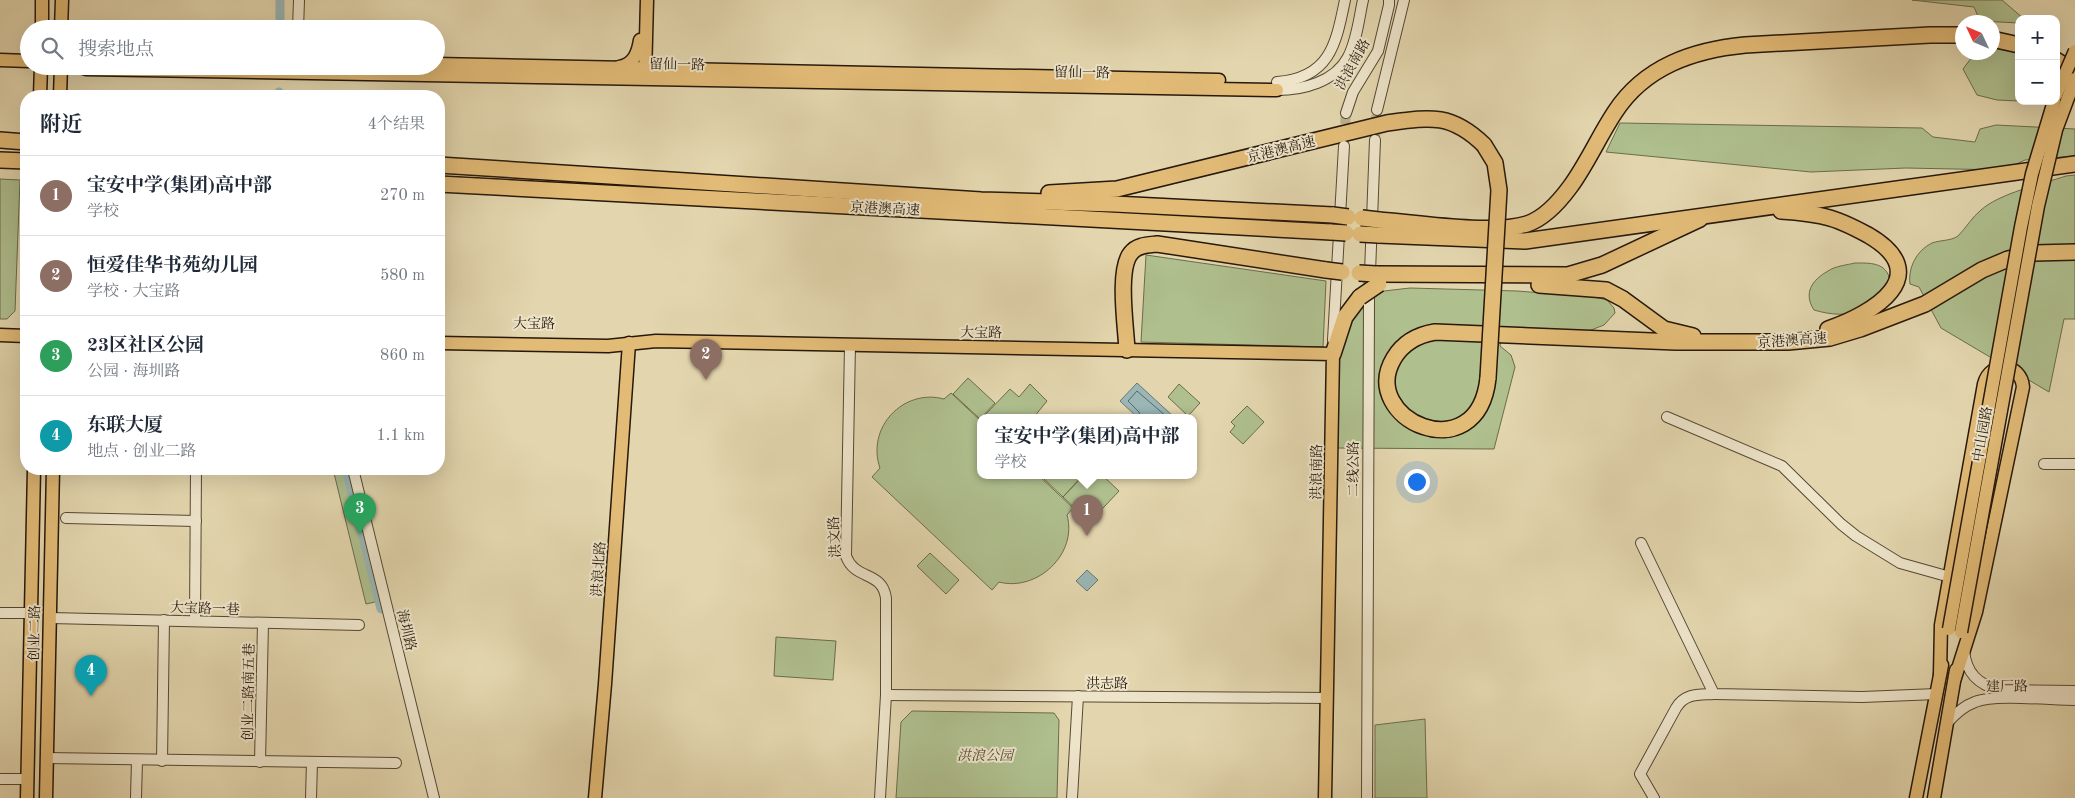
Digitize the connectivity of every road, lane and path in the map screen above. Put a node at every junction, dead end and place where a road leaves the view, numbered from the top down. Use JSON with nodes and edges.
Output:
{"nodes":[{"id":1,"x":42,"y":0,"type":"edge"},
{"id":2,"x":62,"y":0,"type":"edge"},
{"id":3,"x":299,"y":0,"type":"edge"},
{"id":4,"x":641,"y":0,"type":"edge"},
{"id":5,"x":647,"y":0,"type":"edge"},
{"id":6,"x":1345,"y":0,"type":"edge"},
{"id":7,"x":1363,"y":0,"type":"edge"},
{"id":8,"x":1389,"y":0,"type":"edge"},
{"id":9,"x":1404,"y":0,"type":"edge"},
{"id":10,"x":42,"y":20,"type":"edge"},
{"id":11,"x":61,"y":20,"type":"edge"},
{"id":12,"x":298,"y":20,"type":"edge"},
{"id":13,"x":1955,"y":35,"type":"edge"},
{"id":14,"x":640,"y":40,"type":"junction"},
{"id":15,"x":2000,"y":41,"type":"edge"},
{"id":16,"x":2015,"y":44,"type":"edge"},
{"id":17,"x":2075,"y":51,"type":"edge"},
{"id":18,"x":0,"y":60,"type":"edge"},
{"id":19,"x":20,"y":61,"type":"edge"},
{"id":20,"x":2060,"y":63,"type":"edge"},
{"id":21,"x":445,"y":64,"type":"edge"},
{"id":22,"x":612,"y":68,"type":"junction"},
{"id":23,"x":445,"y":71,"type":"edge"},
{"id":24,"x":643,"y":72,"type":"junction"},
{"id":25,"x":2075,"y":72,"type":"edge"},
{"id":26,"x":41,"y":75,"type":"edge"},
{"id":27,"x":61,"y":75,"type":"edge"},
{"id":28,"x":2075,"y":79,"type":"edge"},
{"id":29,"x":1277,"y":86,"type":"junction"},
{"id":30,"x":2060,"y":86,"type":"edge"},
{"id":31,"x":40,"y":90,"type":"edge"},
{"id":32,"x":60,"y":90,"type":"edge"},
{"id":33,"x":2053,"y":105,"type":"edge"},
{"id":34,"x":1377,"y":110,"type":"tunnel mouth"},
{"id":35,"x":1346,"y":113,"type":"tunnel mouth"},
{"id":36,"x":1375,"y":140,"type":"tunnel mouth"},
{"id":37,"x":1344,"y":146,"type":"tunnel mouth"},
{"id":38,"x":5,"y":160,"type":"edge"},
{"id":39,"x":20,"y":161,"type":"edge"},
{"id":40,"x":2075,"y":164,"type":"edge"},
{"id":41,"x":445,"y":165,"type":"edge"},
{"id":42,"x":445,"y":184,"type":"edge"},
{"id":43,"x":925,"y":196,"type":"junction"},
{"id":44,"x":1737,"y":210,"type":"junction"},
{"id":45,"x":1718,"y":213,"type":"junction"},
{"id":46,"x":1378,"y":227,"type":"junction"},
{"id":47,"x":2075,"y":252,"type":"edge"},
{"id":48,"x":1378,"y":279,"type":"junction"},
{"id":49,"x":0,"y":328,"type":"edge"},
{"id":50,"x":20,"y":328,"type":"edge"},
{"id":51,"x":1682,"y":333,"type":"junction"},
{"id":52,"x":0,"y":335,"type":"edge"},
{"id":53,"x":20,"y":336,"type":"edge"},
{"id":54,"x":445,"y":336,"type":"edge"},
{"id":55,"x":1716,"y":342,"type":"junction"},
{"id":56,"x":445,"y":343,"type":"edge"},
{"id":57,"x":629,"y":343,"type":"junction"},
{"id":58,"x":850,"y":345,"type":"junction"},
{"id":59,"x":1127,"y":350,"type":"junction"},
{"id":60,"x":1332,"y":354,"type":"junction"},
{"id":61,"x":1666,"y":417,"type":"dead end"},
{"id":62,"x":2044,"y":464,"type":"dead end"},
{"id":63,"x":2075,"y":464,"type":"edge"},
{"id":64,"x":34,"y":475,"type":"edge"},
{"id":65,"x":53,"y":475,"type":"edge"},
{"id":66,"x":196,"y":475,"type":"edge"},
{"id":67,"x":354,"y":475,"type":"edge"},
{"id":68,"x":66,"y":518,"type":"dead end"},
{"id":69,"x":196,"y":520,"type":"junction"},
{"id":70,"x":1641,"y":543,"type":"dead end"},
{"id":71,"x":1950,"y":577,"type":"junction"},
{"id":72,"x":0,"y":613,"type":"edge"},
{"id":73,"x":31,"y":613,"type":"junction"},
{"id":74,"x":50,"y":618,"type":"junction"},
{"id":75,"x":164,"y":620,"type":"junction"},
{"id":76,"x":196,"y":621,"type":"junction"},
{"id":77,"x":263,"y":623,"type":"junction"},
{"id":78,"x":359,"y":625,"type":"dead end"},
{"id":79,"x":1955,"y":630,"type":"junction"},
{"id":80,"x":1964,"y":650,"type":"junction"},
{"id":81,"x":1940,"y":674,"type":"junction"},
{"id":82,"x":1955,"y":678,"type":"junction"},
{"id":83,"x":2075,"y":691,"type":"edge"},
{"id":84,"x":1714,"y":694,"type":"junction"},
{"id":85,"x":1936,"y":694,"type":"junction"},
{"id":86,"x":886,"y":695,"type":"junction"},
{"id":87,"x":1078,"y":696,"type":"junction"},
{"id":88,"x":1327,"y":698,"type":"junction"},
{"id":89,"x":2075,"y":700,"type":"edge"},
{"id":90,"x":1948,"y":722,"type":"junction"},
{"id":91,"x":46,"y":758,"type":"junction"},
{"id":92,"x":137,"y":760,"type":"junction"},
{"id":93,"x":162,"y":761,"type":"junction"},
{"id":94,"x":260,"y":762,"type":"junction"},
{"id":95,"x":312,"y":762,"type":"junction"},
{"id":96,"x":396,"y":763,"type":"dead end"},
{"id":97,"x":0,"y":779,"type":"edge"},
{"id":98,"x":27,"y":780,"type":"junction"},
{"id":99,"x":27,"y":798,"type":"edge"},
{"id":100,"x":46,"y":798,"type":"edge"},
{"id":101,"x":136,"y":798,"type":"edge"},
{"id":102,"x":311,"y":798,"type":"edge"},
{"id":103,"x":434,"y":798,"type":"edge"},
{"id":104,"x":595,"y":798,"type":"edge"},
{"id":105,"x":880,"y":798,"type":"edge"},
{"id":106,"x":1072,"y":798,"type":"edge"},
{"id":107,"x":1326,"y":798,"type":"edge"},
{"id":108,"x":1367,"y":798,"type":"edge"},
{"id":109,"x":1654,"y":798,"type":"edge"},
{"id":110,"x":1916,"y":798,"type":"edge"},
{"id":111,"x":1934,"y":798,"type":"edge"}],
"edges":[{"from":1,"to":10,"type":"main road"},
{"from":2,"to":11,"type":"main road"},
{"from":3,"to":12,"type":"street"},
{"from":4,"to":14,"type":"main road"},
{"from":5,"to":24,"type":"main road"},
{"from":6,"to":29,"type":"street"},
{"from":7,"to":29,"type":"street"},
{"from":8,"to":35,"type":"street","name":"洪浪南路"},
{"from":9,"to":34,"type":"street"},
{"from":13,"to":46,"type":"highway"},
{"from":14,"to":22,"type":"main road"},
{"from":14,"to":24,"type":"main road"},
{"from":15,"to":16,"type":"highway"},
{"from":17,"to":30,"type":"main road","bridge":true},
{"from":18,"to":19,"type":"main road"},
{"from":20,"to":25,"type":"highway"},
{"from":21,"to":22,"type":"main road","name":"留仙一路"},
{"from":22,"to":24,"type":"main road","name":"留仙一路"},
{"from":23,"to":24,"type":"main road","name":"留仙一路"},
{"from":24,"to":29,"type":"main road","name":"留仙一路"},
{"from":26,"to":31,"type":"main road"},
{"from":27,"to":32,"type":"main road"},
{"from":28,"to":79,"type":"main road","name":"中山园路","bridge":true},
{"from":33,"to":79,"type":"main road","name":"中山园路","bridge":true},
{"from":36,"to":108,"type":"street","name":"二线公路"},
{"from":37,"to":60,"type":"street","name":"洪浪南路"},
{"from":38,"to":39,"type":"highway"},
{"from":40,"to":44,"type":"highway"},
{"from":41,"to":43,"type":"highway","name":"京港澳高速"},
{"from":42,"to":46,"type":"highway","name":"京港澳高速","bridge":true},
{"from":43,"to":46,"type":"highway","name":"京港澳高速","bridge":true},
{"from":43,"to":55,"type":"highway","name":"京港澳高速","bridge":true},
{"from":44,"to":45,"type":"highway"},
{"from":44,"to":51,"type":"highway"},
{"from":45,"to":46,"type":"highway"},
{"from":45,"to":48,"type":"highway"},
{"from":47,"to":55,"type":"highway","name":"京港澳高速"},
{"from":48,"to":51,"type":"highway"},
{"from":48,"to":59,"type":"highway","bridge":true},
{"from":48,"to":60,"type":"highway","bridge":true},
{"from":49,"to":50,"type":"main road"},
{"from":51,"to":55,"type":"highway"},
{"from":52,"to":53,"type":"main road"},
{"from":54,"to":57,"type":"main road","name":"大宝路"},
{"from":56,"to":57,"type":"main road","name":"大宝路"},
{"from":57,"to":58,"type":"main road","name":"大宝路"},
{"from":57,"to":104,"type":"main road","name":"洪浪北路"},
{"from":58,"to":59,"type":"main road","name":"大宝路"},
{"from":58,"to":86,"type":"street","name":"洪文路"},
{"from":59,"to":60,"type":"main road","name":"大宝路"},
{"from":60,"to":88,"type":"main road","name":"洪浪南路"},
{"from":61,"to":71,"type":"street"},
{"from":62,"to":63,"type":"street"},
{"from":64,"to":73,"type":"main road","name":"创业二路"},
{"from":65,"to":74,"type":"main road","name":"创业二路"},
{"from":66,"to":69,"type":"street"},
{"from":67,"to":103,"type":"street","name":"海圳路"},
{"from":68,"to":69,"type":"street"},
{"from":69,"to":76,"type":"street"},
{"from":70,"to":84,"type":"street"},
{"from":71,"to":80,"type":"main road"},
{"from":71,"to":81,"type":"main road"},
{"from":72,"to":73,"type":"street"},
{"from":73,"to":98,"type":"main road","name":"创业二路"},
{"from":74,"to":75,"type":"street","name":"大宝路一巷"},
{"from":74,"to":91,"type":"main road","name":"创业二路"},
{"from":75,"to":76,"type":"street","name":"大宝路一巷"},
{"from":75,"to":93,"type":"street"},
{"from":76,"to":77,"type":"street","name":"大宝路一巷"},
{"from":77,"to":78,"type":"street","name":"大宝路一巷"},
{"from":77,"to":94,"type":"street","name":"创业二路南五巷"},
{"from":79,"to":81,"type":"main road","name":"中山园路"},
{"from":79,"to":82,"type":"main road","name":"中山园路"},
{"from":80,"to":82,"type":"main road"},
{"from":80,"to":83,"type":"street","name":"建厂路"},
{"from":81,"to":85,"type":"main road","name":"中山园路"},
{"from":82,"to":90,"type":"main road","name":"中山园路"},
{"from":84,"to":85,"type":"street"},
{"from":84,"to":109,"type":"street"},
{"from":85,"to":110,"type":"main road","name":"中山园路"},
{"from":86,"to":87,"type":"street","name":"洪志路"},
{"from":86,"to":105,"type":"street","name":"洪文路"},
{"from":87,"to":88,"type":"street","name":"洪志路"},
{"from":87,"to":106,"type":"street"},
{"from":88,"to":107,"type":"main road","name":"洪浪南路"},
{"from":89,"to":90,"type":"street","name":"建厂路"},
{"from":90,"to":111,"type":"main road","name":"中山园路"},
{"from":91,"to":92,"type":"street"},
{"from":91,"to":100,"type":"main road","name":"创业二路"},
{"from":92,"to":93,"type":"street"},
{"from":92,"to":101,"type":"street"},
{"from":93,"to":94,"type":"street"},
{"from":94,"to":95,"type":"street"},
{"from":95,"to":96,"type":"street"},
{"from":95,"to":102,"type":"street"},
{"from":97,"to":98,"type":"street"},
{"from":98,"to":99,"type":"main road","name":"创业二路"}]}
